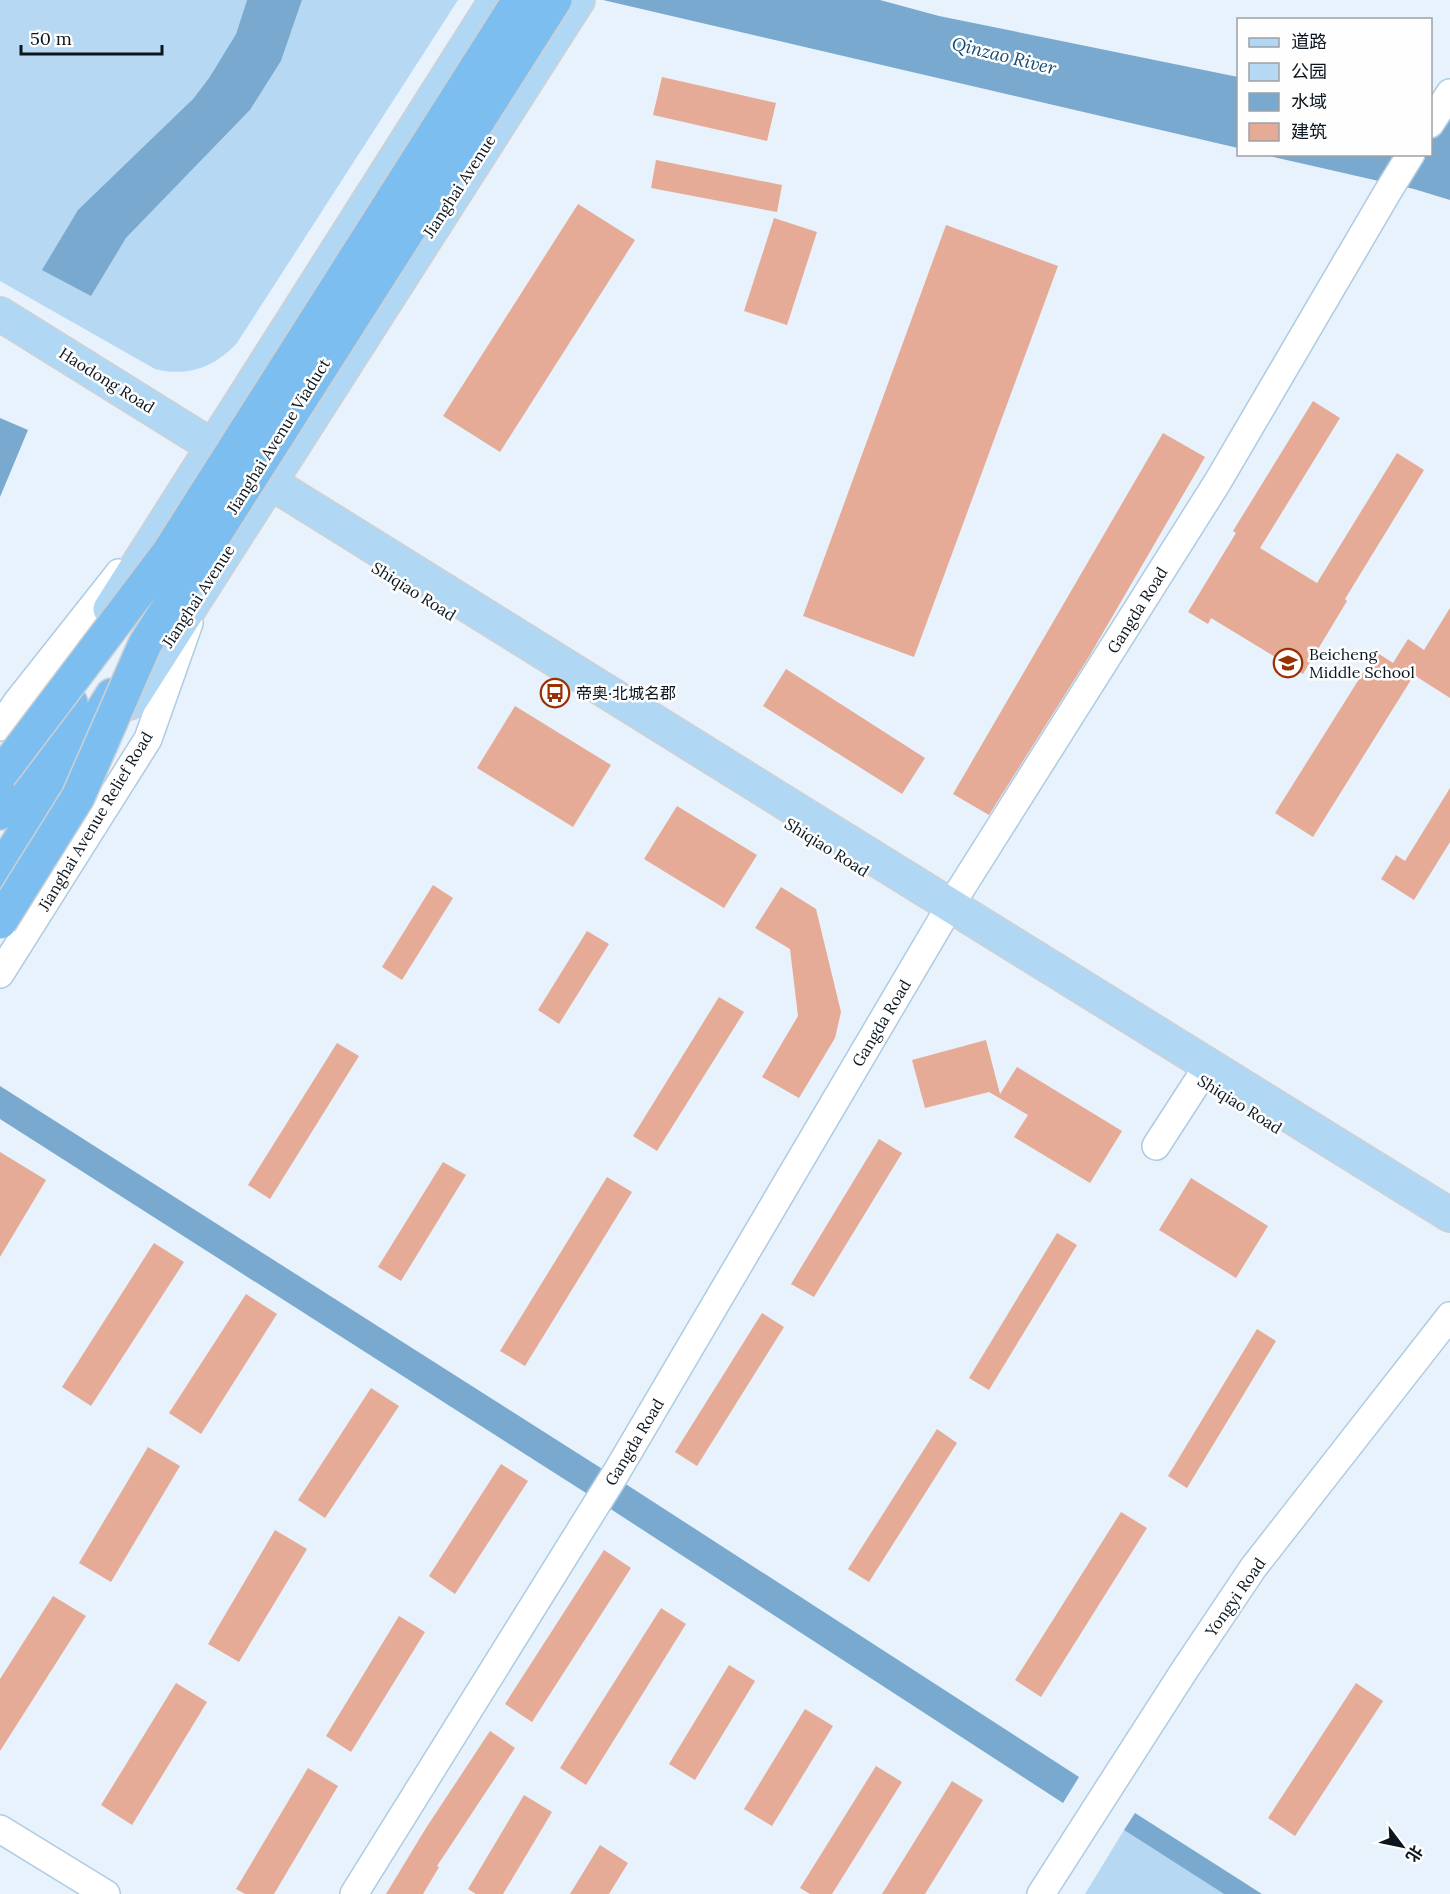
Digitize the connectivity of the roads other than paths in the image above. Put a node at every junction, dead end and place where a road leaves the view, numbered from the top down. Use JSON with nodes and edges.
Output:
{"nodes":[{"id":1,"x":496,"y":0,"type":"edge"},
{"id":2,"x":519,"y":0,"type":"edge"},
{"id":3,"x":567,"y":4,"type":"edge"},
{"id":4,"x":1448,"y":98,"type":"edge"},
{"id":5,"x":1432,"y":122,"type":"edge"},
{"id":6,"x":1410,"y":156,"type":"edge"},
{"id":7,"x":0,"y":314,"type":"edge"},
{"id":8,"x":0,"y":338,"type":"edge"},
{"id":9,"x":210,"y":451,"type":"junction"},
{"id":10,"x":267,"y":488,"type":"junction"},
{"id":11,"x":179,"y":500,"type":"junction"},
{"id":12,"x":168,"y":553,"type":"junction"},
{"id":13,"x":200,"y":593,"type":"junction"},
{"id":14,"x":145,"y":644,"type":"junction"},
{"id":15,"x":0,"y":727,"type":"edge"},
{"id":16,"x":0,"y":775,"type":"edge"},
{"id":17,"x":0,"y":781,"type":"edge"},
{"id":18,"x":0,"y":813,"type":"edge"},
{"id":19,"x":0,"y":871,"type":"edge"},
{"id":20,"x":0,"y":904,"type":"edge"},
{"id":21,"x":947,"y":912,"type":"junction"},
{"id":22,"x":0,"y":922,"type":"edge"},
{"id":23,"x":0,"y":974,"type":"edge"},
{"id":24,"x":1204,"y":1071,"type":"junction"},
{"id":25,"x":1156,"y":1146,"type":"dead end"},
{"id":26,"x":1450,"y":1215,"type":"edge"},
{"id":27,"x":1450,"y":1234,"type":"edge"},
{"id":28,"x":1450,"y":1316,"type":"edge"},
{"id":29,"x":0,"y":1829,"type":"edge"},
{"id":30,"x":106,"y":1894,"type":"edge"},
{"id":31,"x":354,"y":1894,"type":"edge"},
{"id":32,"x":1041,"y":1894,"type":"edge"}],
"edges":[{"from":1,"to":9,"type":"main road"},
{"from":2,"to":12,"type":"highway","name":"Jianghai Avenue Viaduct","bridge":true},
{"from":3,"to":10,"type":"main road","name":"Jianghai Avenue"},
{"from":3,"to":14,"type":"highway","name":"Jianghai Avenue Viaduct","bridge":true},
{"from":4,"to":5,"type":"street"},
{"from":6,"to":21,"type":"street","name":"Gangda Road"},
{"from":7,"to":9,"type":"main road","name":"Haodong Road"},
{"from":8,"to":9,"type":"main road","name":"Haodong Road"},
{"from":9,"to":10,"type":"main road","name":"Shiqiao Road"},
{"from":9,"to":11,"type":"main road"},
{"from":10,"to":13,"type":"main road","name":"Jianghai Avenue"},
{"from":10,"to":21,"type":"main road","name":"Shiqiao Road"},
{"from":11,"to":15,"type":"street"},
{"from":11,"to":17,"type":"main road"},
{"from":12,"to":16,"type":"highway","bridge":true},
{"from":12,"to":18,"type":"highway","name":"Jianghai Avenue Viaduct","bridge":true},
{"from":13,"to":20,"type":"main road","name":"Jianghai Avenue"},
{"from":13,"to":23,"type":"street","name":"Jianghai Avenue Relief Road"},
{"from":14,"to":19,"type":"highway","name":"Jianghai Avenue Viaduct","bridge":true},
{"from":14,"to":22,"type":"highway","bridge":true},
{"from":21,"to":24,"type":"main road","name":"Shiqiao Road"},
{"from":21,"to":31,"type":"street","name":"Gangda Road"},
{"from":24,"to":25,"type":"street"},
{"from":24,"to":26,"type":"main road","name":"Shiqiao Road"},
{"from":24,"to":27,"type":"main road","name":"Shiqiao Road"},
{"from":28,"to":32,"type":"street","name":"Yongyi Road"},
{"from":29,"to":30,"type":"street"}]}
